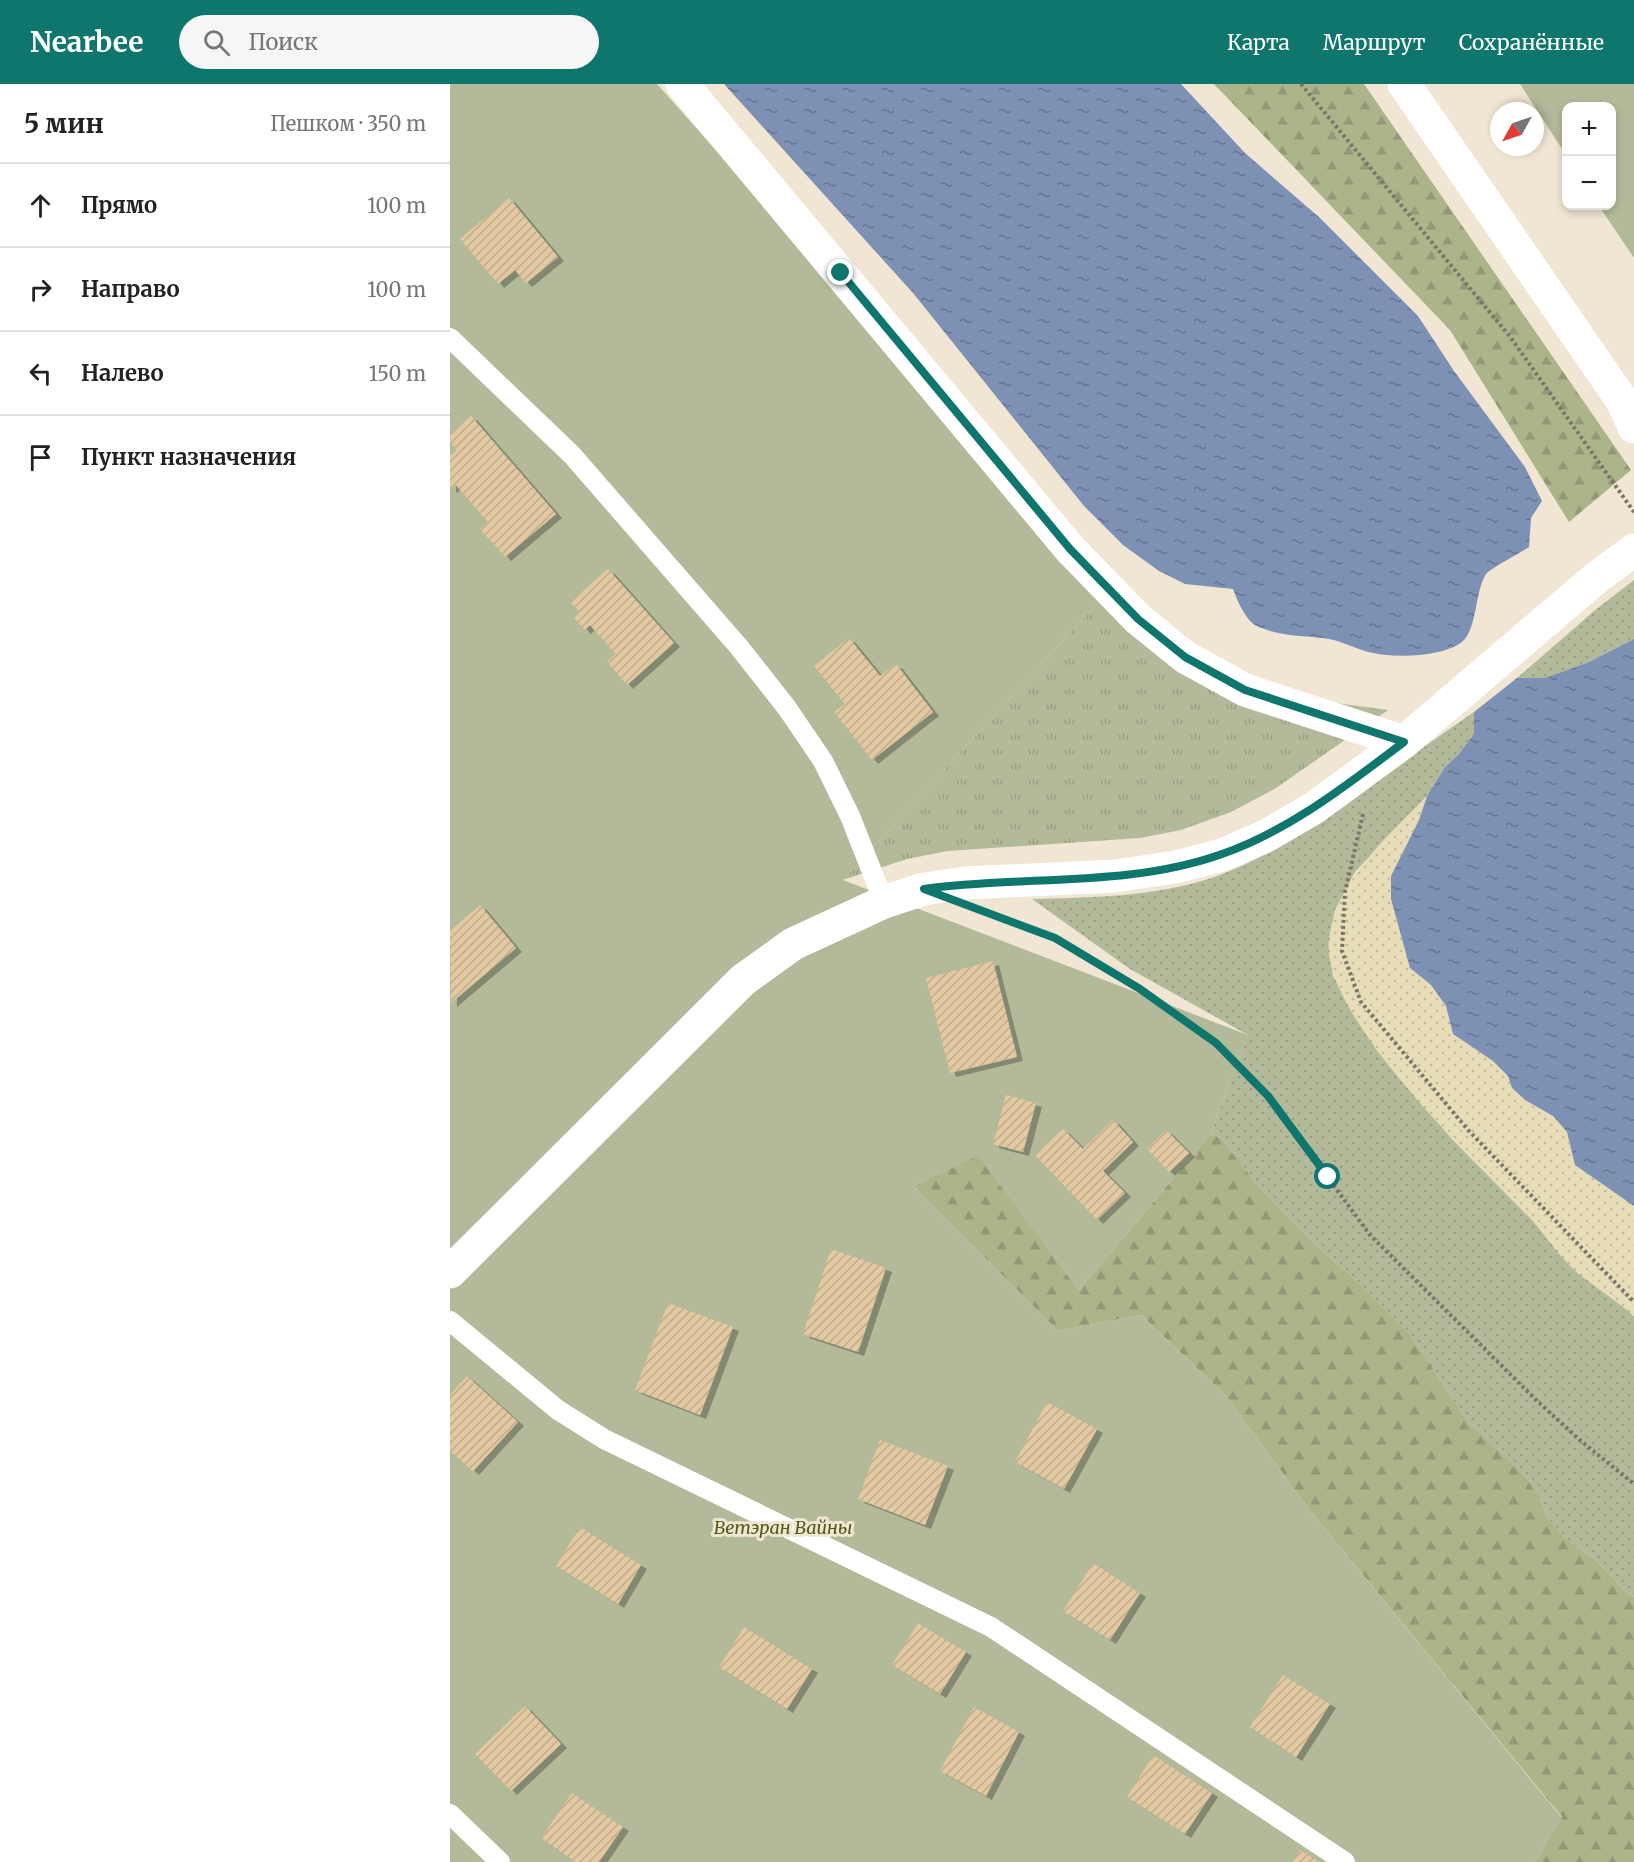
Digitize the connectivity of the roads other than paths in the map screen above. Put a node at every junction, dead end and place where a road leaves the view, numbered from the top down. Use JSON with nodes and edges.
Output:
{"nodes":[{"id":1,"x":682,"y":84,"type":"edge"},
{"id":2,"x":1404,"y":84,"type":"edge"},
{"id":3,"x":450,"y":338,"type":"edge"},
{"id":4,"x":1634,"y":427,"type":"edge"},
{"id":5,"x":1634,"y":550,"type":"edge"},
{"id":6,"x":1404,"y":742,"type":"junction"},
{"id":7,"x":884,"y":902,"type":"junction"},
{"id":8,"x":450,"y":1272,"type":"edge"},
{"id":9,"x":450,"y":1321,"type":"edge"},
{"id":10,"x":450,"y":1814,"type":"edge"},
{"id":11,"x":500,"y":1862,"type":"edge"},
{"id":12,"x":1345,"y":1862,"type":"edge"}],
"edges":[{"from":1,"to":6,"type":"street"},
{"from":2,"to":4,"type":"street"},
{"from":3,"to":7,"type":"lane"},
{"from":5,"to":6,"type":"street"},
{"from":6,"to":7,"type":"street"},
{"from":7,"to":8,"type":"street"},
{"from":9,"to":12,"type":"lane"},
{"from":10,"to":11,"type":"lane"}]}
